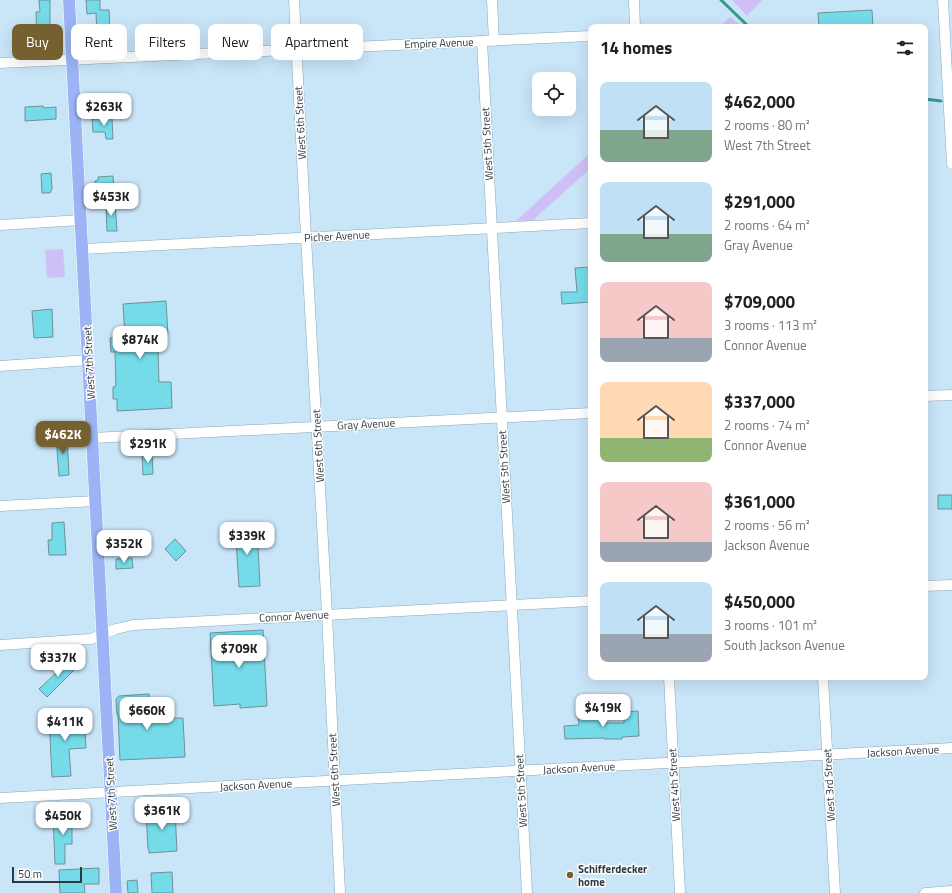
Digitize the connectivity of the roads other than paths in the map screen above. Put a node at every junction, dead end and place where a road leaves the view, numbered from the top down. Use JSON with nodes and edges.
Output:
{"nodes":[{"id":1,"x":69,"y":0,"type":"edge"},
{"id":2,"x":294,"y":0,"type":"edge"},
{"id":3,"x":492,"y":0,"type":"edge"},
{"id":4,"x":634,"y":0,"type":"edge"},
{"id":5,"x":943,"y":0,"type":"edge"},
{"id":6,"x":295,"y":24,"type":"edge"},
{"id":7,"x":635,"y":24,"type":"edge"},
{"id":8,"x":588,"y":36,"type":"edge"},
{"id":9,"x":71,"y":40,"type":"edge"},
{"id":10,"x":482,"y":41,"type":"junction"},
{"id":11,"x":494,"y":41,"type":"junction"},
{"id":12,"x":363,"y":46,"type":"edge"},
{"id":13,"x":271,"y":50,"type":"edge"},
{"id":14,"x":127,"y":57,"type":"edge"},
{"id":15,"x":72,"y":60,"type":"joint"},
{"id":16,"x":298,"y":60,"type":"edge"},
{"id":17,"x":0,"y":63,"type":"edge"},
{"id":18,"x":952,"y":164,"type":"edge"},
{"id":19,"x":81,"y":220,"type":"junction"},
{"id":20,"x":588,"y":223,"type":"edge"},
{"id":21,"x":0,"y":225,"type":"edge"},
{"id":22,"x":492,"y":228,"type":"junction"},
{"id":23,"x":306,"y":237,"type":"junction"},
{"id":24,"x":83,"y":249,"type":"junction"},
{"id":25,"x":89,"y":360,"type":"junction"},
{"id":26,"x":0,"y":366,"type":"edge"},
{"id":27,"x":952,"y":395,"type":"edge"},
{"id":28,"x":928,"y":396,"type":"edge"},
{"id":29,"x":588,"y":413,"type":"edge"},
{"id":30,"x":502,"y":417,"type":"junction"},
{"id":31,"x":317,"y":426,"type":"junction"},
{"id":32,"x":92,"y":438,"type":"junction"},
{"id":33,"x":96,"y":501,"type":"junction"},
{"id":34,"x":0,"y":506,"type":"edge"},
{"id":35,"x":952,"y":585,"type":"edge"},
{"id":36,"x":928,"y":586,"type":"edge"},
{"id":37,"x":588,"y":601,"type":"edge"},
{"id":38,"x":511,"y":605,"type":"junction"},
{"id":39,"x":327,"y":614,"type":"junction"},
{"id":40,"x":103,"y":635,"type":"junction"},
{"id":41,"x":0,"y":645,"type":"edge"},
{"id":42,"x":669,"y":680,"type":"edge"},
{"id":43,"x":823,"y":680,"type":"edge"},
{"id":44,"x":952,"y":748,"type":"edge"},
{"id":45,"x":828,"y":755,"type":"junction"},
{"id":46,"x":673,"y":763,"type":"junction"},
{"id":47,"x":520,"y":771,"type":"junction"},
{"id":48,"x":335,"y":781,"type":"junction"},
{"id":49,"x":111,"y":792,"type":"junction"},
{"id":50,"x":0,"y":798,"type":"edge"},
{"id":51,"x":952,"y":892,"type":"edge"},
{"id":52,"x":116,"y":893,"type":"edge"},
{"id":53,"x":340,"y":893,"type":"edge"},
{"id":54,"x":527,"y":893,"type":"edge"},
{"id":55,"x":680,"y":893,"type":"edge"},
{"id":56,"x":836,"y":893,"type":"edge"},
{"id":57,"x":925,"y":893,"type":"edge"}],
"edges":[{"from":1,"to":9,"type":"main road","name":"West 7th Street"},
{"from":2,"to":6,"type":"street","name":"West 6th Street"},
{"from":3,"to":11,"type":"street"},
{"from":4,"to":7,"type":"street"},
{"from":5,"to":18,"type":"street"},
{"from":8,"to":11,"type":"street","name":"Empire Avenue"},
{"from":10,"to":11,"type":"street","name":"Empire Avenue"},
{"from":10,"to":12,"type":"street","name":"Empire Avenue"},
{"from":10,"to":22,"type":"street","name":"West 5th Street"},
{"from":13,"to":14,"type":"street","name":"Empire Avenue"},
{"from":15,"to":17,"type":"street","name":"Empire Avenue"},
{"from":15,"to":19,"type":"main road","name":"West 7th Street"},
{"from":16,"to":23,"type":"street","name":"West 6th Street"},
{"from":19,"to":21,"type":"street"},
{"from":19,"to":24,"type":"main road","name":"West 7th Street"},
{"from":20,"to":22,"type":"street","name":"Picher Avenue"},
{"from":22,"to":23,"type":"street","name":"Picher Avenue"},
{"from":22,"to":30,"type":"street","name":"West 5th Street"},
{"from":23,"to":24,"type":"street","name":"Picher Avenue"},
{"from":23,"to":31,"type":"street","name":"West 6th Street"},
{"from":24,"to":25,"type":"main road","name":"West 7th Street"},
{"from":25,"to":26,"type":"street"},
{"from":25,"to":32,"type":"main road","name":"West 7th Street"},
{"from":27,"to":28,"type":"street"},
{"from":29,"to":30,"type":"street","name":"Gray Avenue"},
{"from":30,"to":31,"type":"street","name":"Gray Avenue"},
{"from":30,"to":38,"type":"street","name":"West 5th Street"},
{"from":31,"to":32,"type":"street","name":"Gray Avenue"},
{"from":31,"to":39,"type":"street","name":"West 6th Street"},
{"from":32,"to":33,"type":"main road","name":"West 7th Street"},
{"from":33,"to":34,"type":"street"},
{"from":33,"to":40,"type":"main road","name":"West 7th Street"},
{"from":35,"to":36,"type":"street"},
{"from":37,"to":38,"type":"street","name":"Connor Avenue"},
{"from":38,"to":39,"type":"street","name":"Connor Avenue"},
{"from":38,"to":47,"type":"street","name":"West 5th Street"},
{"from":39,"to":40,"type":"street","name":"Connor Avenue"},
{"from":39,"to":48,"type":"street","name":"West 6th Street"},
{"from":40,"to":41,"type":"street","name":"Connor Avenue"},
{"from":40,"to":49,"type":"main road","name":"West 7th Street"},
{"from":42,"to":46,"type":"street","name":"West 4th Street"},
{"from":43,"to":45,"type":"street","name":"West 3rd Street"},
{"from":44,"to":45,"type":"street","name":"Jackson Avenue"},
{"from":45,"to":46,"type":"street","name":"Jackson Avenue"},
{"from":45,"to":56,"type":"street","name":"West 3rd Street"},
{"from":46,"to":47,"type":"street","name":"Jackson Avenue"},
{"from":46,"to":55,"type":"street","name":"West 4th Street"},
{"from":47,"to":48,"type":"street","name":"Jackson Avenue"},
{"from":47,"to":54,"type":"street","name":"West 5th Street"},
{"from":48,"to":49,"type":"street","name":"Jackson Avenue"},
{"from":48,"to":53,"type":"street","name":"West 6th Street"},
{"from":49,"to":50,"type":"street","name":"Jackson Avenue"},
{"from":49,"to":52,"type":"main road","name":"West 7th Street"},
{"from":51,"to":57,"type":"street"}]}
